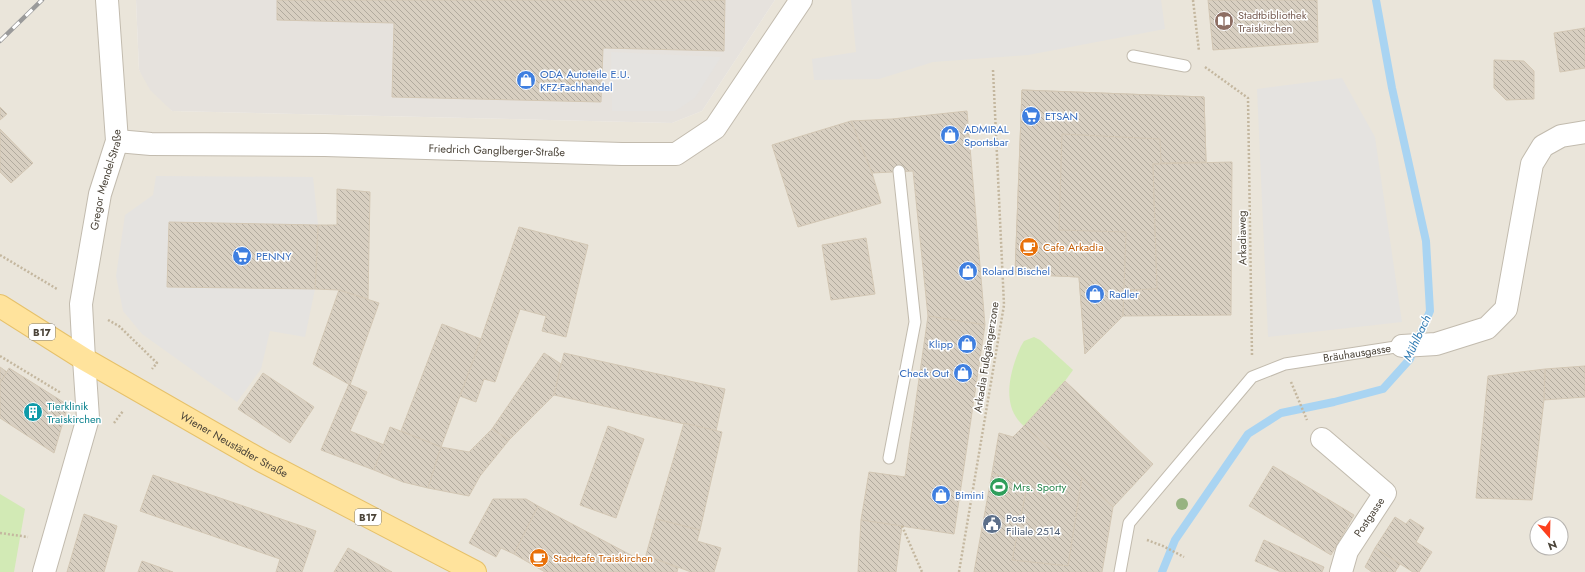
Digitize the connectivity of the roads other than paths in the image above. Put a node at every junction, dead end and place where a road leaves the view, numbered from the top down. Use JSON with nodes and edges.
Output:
{"nodes":[{"id":1,"x":106,"y":0,"type":"edge"},
{"id":2,"x":801,"y":0,"type":"edge"},
{"id":3,"x":1133,"y":56,"type":"dead end"},
{"id":4,"x":1185,"y":66,"type":"dead end"},
{"id":5,"x":1585,"y":132,"type":"edge"},
{"id":6,"x":117,"y":141,"type":"junction"},
{"id":7,"x":899,"y":171,"type":"dead end"},
{"id":8,"x":0,"y":306,"type":"edge"},
{"id":9,"x":1402,"y":346,"type":"joint"},
{"id":10,"x":84,"y":358,"type":"junction"},
{"id":11,"x":1322,"y":439,"type":"dead end"},
{"id":12,"x":889,"y":458,"type":"dead end"},
{"id":13,"x":44,"y":572,"type":"edge"},
{"id":14,"x":475,"y":572,"type":"edge"},
{"id":15,"x":1120,"y":572,"type":"edge"},
{"id":16,"x":1341,"y":572,"type":"edge"}],
"edges":[{"from":1,"to":6,"type":"street","name":"Gregor Mendel-Straße"},
{"from":2,"to":6,"type":"street","name":"Friedrich Ganglberger-Straße"},
{"from":3,"to":4,"type":"lane"},
{"from":5,"to":9,"type":"street","name":"Bräuhausgasse"},
{"from":6,"to":10,"type":"street","name":"Gregor Mendel-Straße"},
{"from":7,"to":12,"type":"lane"},
{"from":8,"to":10,"type":"main road","name":"Wiener Neustädter Straße","number":"B17"},
{"from":9,"to":15,"type":"lane","name":"Bräuhausgasse"},
{"from":10,"to":13,"type":"street","name":"Gregor Mendel-Straße"},
{"from":10,"to":14,"type":"main road","name":"Wiener Neustädter Straße","number":"B17"},
{"from":11,"to":16,"type":"street","name":"Postgasse"}]}
